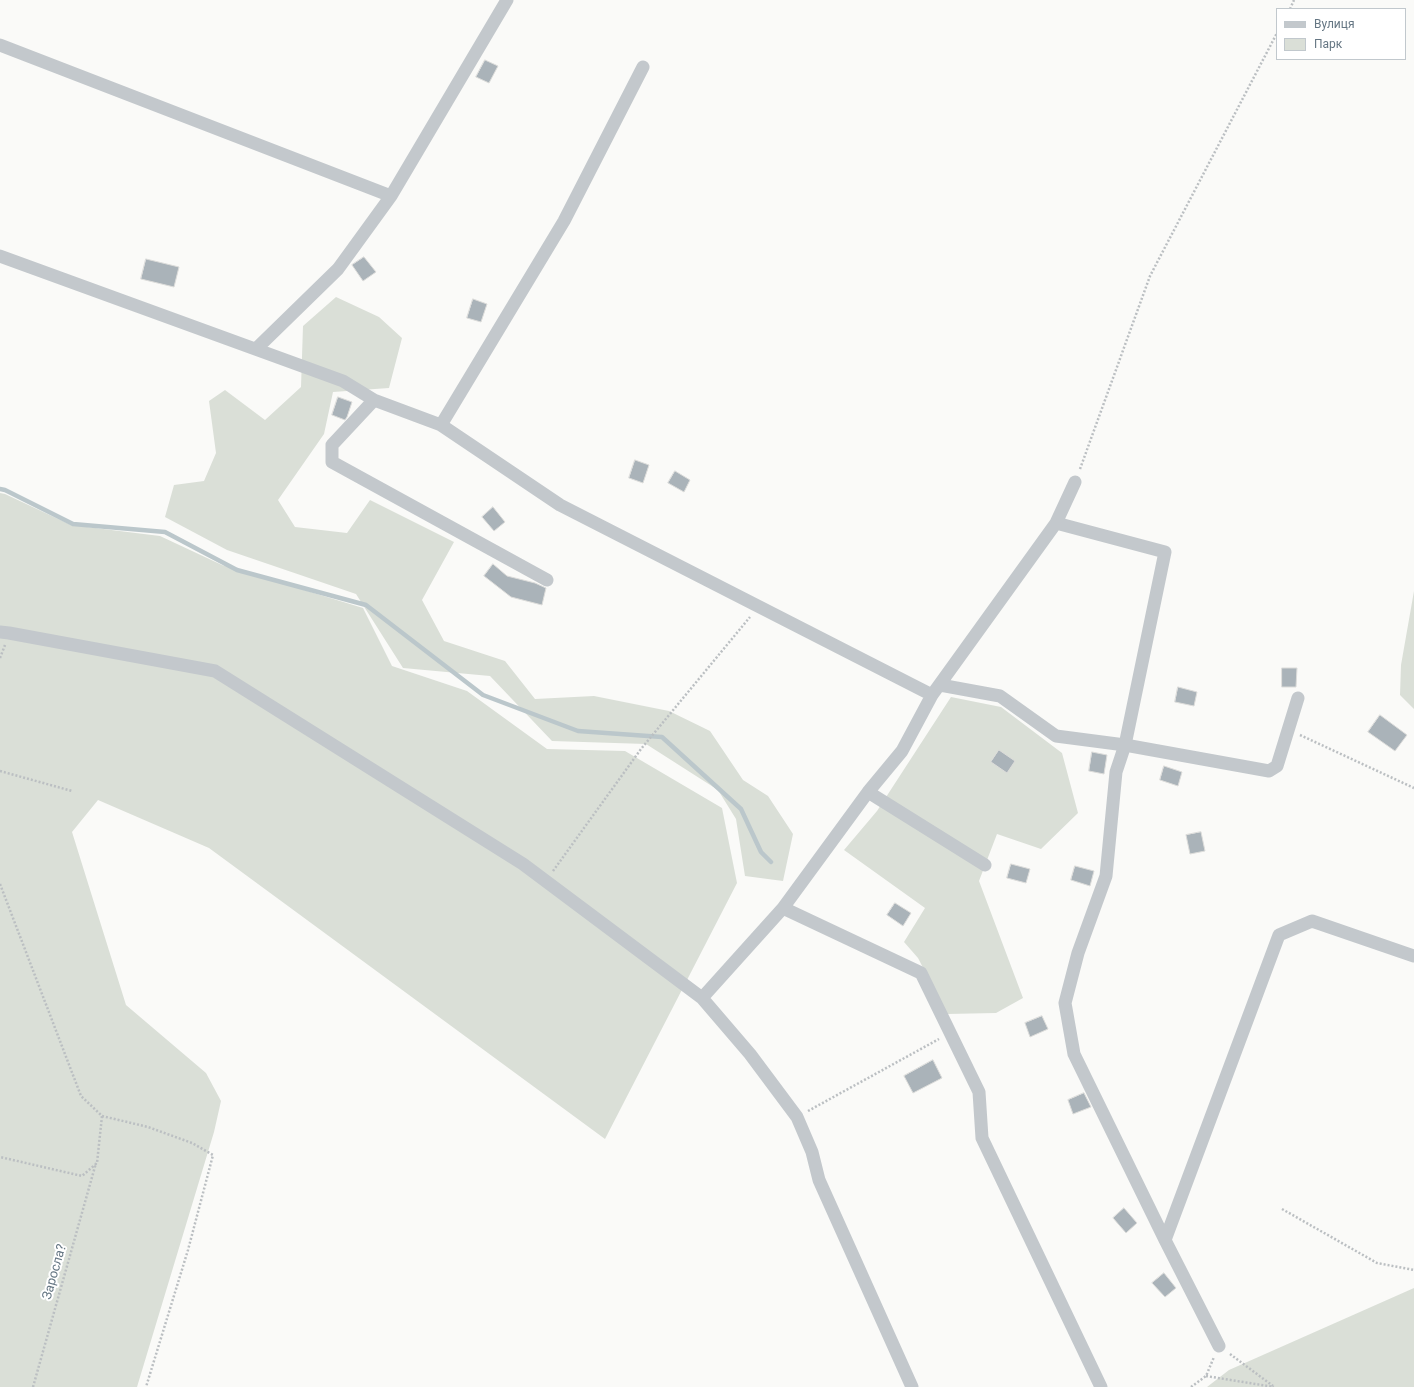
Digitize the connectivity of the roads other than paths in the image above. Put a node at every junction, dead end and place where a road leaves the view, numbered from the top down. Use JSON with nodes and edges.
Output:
{"nodes":[{"id":1,"x":507,"y":0,"type":"edge"},
{"id":2,"x":0,"y":45,"type":"edge"},
{"id":3,"x":643,"y":68,"type":"dead end"},
{"id":4,"x":391,"y":196,"type":"junction"},
{"id":5,"x":0,"y":256,"type":"edge"},
{"id":6,"x":256,"y":349,"type":"junction"},
{"id":7,"x":374,"y":400,"type":"junction"},
{"id":8,"x":441,"y":425,"type":"junction"},
{"id":9,"x":1075,"y":482,"type":"road end"},
{"id":10,"x":1056,"y":524,"type":"junction"},
{"id":11,"x":547,"y":580,"type":"dead end"},
{"id":12,"x":0,"y":632,"type":"edge"},
{"id":13,"x":940,"y":684,"type":"junction"},
{"id":14,"x":932,"y":695,"type":"junction"},
{"id":15,"x":1298,"y":698,"type":"dead end"},
{"id":16,"x":1125,"y":745,"type":"junction"},
{"id":17,"x":868,"y":792,"type":"junction"},
{"id":18,"x":985,"y":866,"type":"dead end"},
{"id":19,"x":783,"y":908,"type":"junction"},
{"id":20,"x":1414,"y":956,"type":"edge"},
{"id":21,"x":702,"y":998,"type":"junction"},
{"id":22,"x":1165,"y":1240,"type":"junction"},
{"id":23,"x":1219,"y":1346,"type":"road end"},
{"id":24,"x":912,"y":1387,"type":"edge"},
{"id":25,"x":1101,"y":1387,"type":"edge"}],
"edges":[{"from":1,"to":4,"type":"street"},
{"from":2,"to":4,"type":"street"},
{"from":3,"to":8,"type":"street"},
{"from":4,"to":6,"type":"street"},
{"from":5,"to":6,"type":"street"},
{"from":6,"to":7,"type":"street"},
{"from":7,"to":8,"type":"street"},
{"from":7,"to":11,"type":"street"},
{"from":8,"to":14,"type":"street"},
{"from":9,"to":10,"type":"street"},
{"from":10,"to":13,"type":"street"},
{"from":10,"to":16,"type":"street"},
{"from":12,"to":21,"type":"street"},
{"from":13,"to":14,"type":"street"},
{"from":13,"to":16,"type":"street"},
{"from":14,"to":17,"type":"street"},
{"from":15,"to":16,"type":"street"},
{"from":16,"to":22,"type":"street"},
{"from":17,"to":18,"type":"street"},
{"from":17,"to":19,"type":"street"},
{"from":19,"to":21,"type":"street"},
{"from":19,"to":25,"type":"street"},
{"from":20,"to":22,"type":"street"},
{"from":21,"to":24,"type":"street"},
{"from":22,"to":23,"type":"street"}]}
